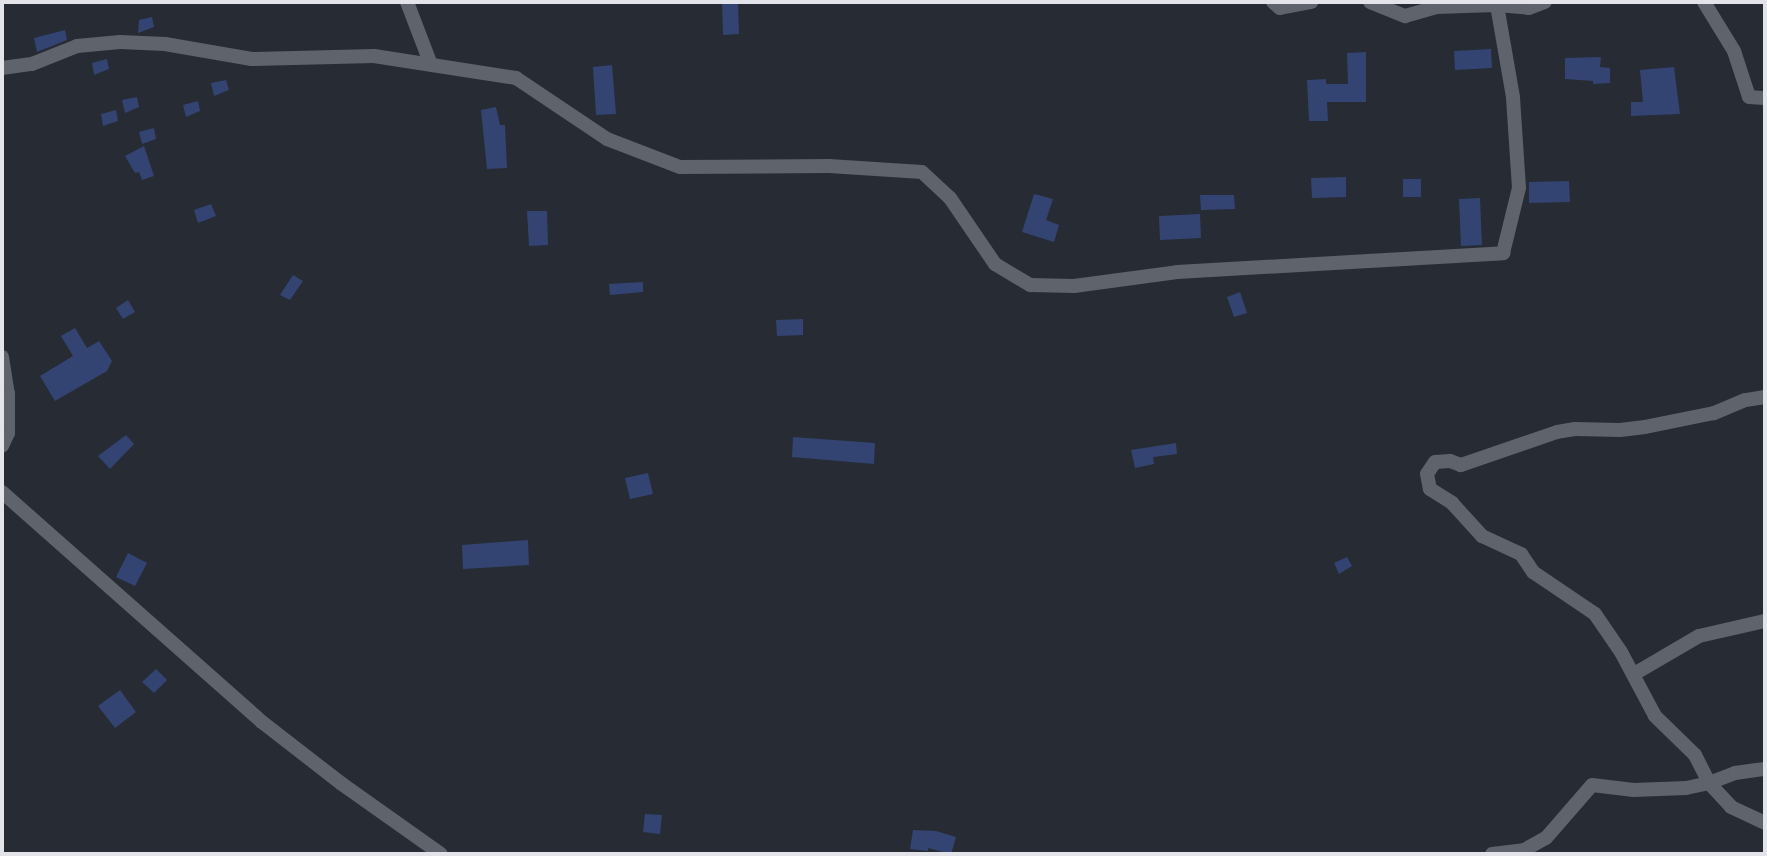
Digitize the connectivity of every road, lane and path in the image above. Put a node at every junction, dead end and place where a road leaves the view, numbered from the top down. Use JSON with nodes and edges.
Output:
{"nodes":[{"id":1,"x":407,"y":2,"type":"edge"},
{"id":2,"x":1273,"y":2,"type":"edge"},
{"id":3,"x":1311,"y":2,"type":"edge"},
{"id":4,"x":1370,"y":2,"type":"edge"},
{"id":5,"x":1545,"y":2,"type":"edge"},
{"id":6,"x":1704,"y":2,"type":"edge"},
{"id":7,"x":1497,"y":5,"type":"junction"},
{"id":8,"x":430,"y":65,"type":"junction"},
{"id":9,"x":2,"y":68,"type":"edge"},
{"id":10,"x":1765,"y":98,"type":"edge"},
{"id":11,"x":2,"y":357,"type":"edge"},
{"id":12,"x":1765,"y":397,"type":"edge"},
{"id":13,"x":2,"y":446,"type":"edge"},
{"id":14,"x":2,"y":492,"type":"edge"},
{"id":15,"x":1765,"y":621,"type":"edge"},
{"id":16,"x":1634,"y":674,"type":"junction"},
{"id":17,"x":1765,"y":769,"type":"edge"},
{"id":18,"x":1709,"y":783,"type":"junction"},
{"id":19,"x":1765,"y":823,"type":"edge"},
{"id":20,"x":441,"y":854,"type":"edge"},
{"id":21,"x":1492,"y":854,"type":"edge"}],
"edges":[{"from":1,"to":8,"type":"street"},
{"from":2,"to":3,"type":"street"},
{"from":4,"to":7,"type":"street"},
{"from":5,"to":7,"type":"street"},
{"from":6,"to":10,"type":"street"},
{"from":7,"to":8,"type":"street"},
{"from":8,"to":9,"type":"street"},
{"from":11,"to":13,"type":"street"},
{"from":12,"to":16,"type":"street"},
{"from":14,"to":20,"type":"street"},
{"from":15,"to":16,"type":"street"},
{"from":16,"to":18,"type":"street"},
{"from":17,"to":18,"type":"street"},
{"from":18,"to":19,"type":"street"},
{"from":18,"to":21,"type":"street"}]}
